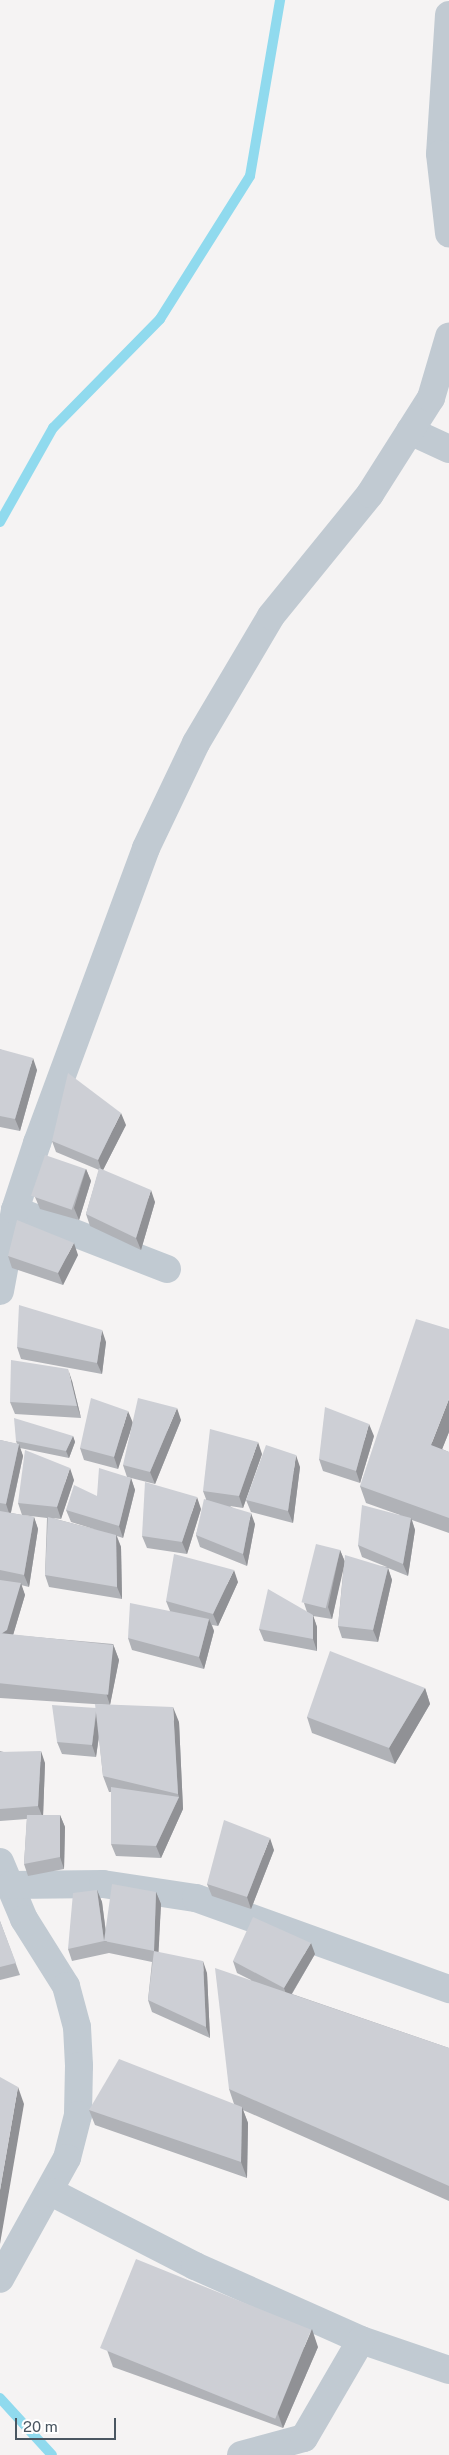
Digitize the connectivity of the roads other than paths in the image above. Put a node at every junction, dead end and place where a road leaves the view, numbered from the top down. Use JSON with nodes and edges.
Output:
{"nodes":[{"id":1,"x":449,"y":15,"type":"edge"},
{"id":2,"x":449,"y":233,"type":"edge"},
{"id":3,"x":449,"y":337,"type":"edge"},
{"id":4,"x":410,"y":431,"type":"junction"},
{"id":5,"x":449,"y":449,"type":"edge"},
{"id":6,"x":16,"y":1210,"type":"junction"},
{"id":7,"x":167,"y":1269,"type":"dead end"},
{"id":8,"x":0,"y":1291,"type":"edge"},
{"id":9,"x":5,"y":1873,"type":"edge"},
{"id":10,"x":449,"y":1989,"type":"edge"},
{"id":11,"x":51,"y":2192,"type":"junction"},
{"id":12,"x":4,"y":2274,"type":"edge"},
{"id":13,"x":361,"y":2340,"type":"junction"},
{"id":14,"x":449,"y":2370,"type":"edge"},
{"id":15,"x":241,"y":2455,"type":"edge"}],
"edges":[{"from":1,"to":2,"type":"street"},
{"from":3,"to":4,"type":"street"},
{"from":4,"to":5,"type":"street"},
{"from":4,"to":6,"type":"street"},
{"from":6,"to":7,"type":"street"},
{"from":6,"to":8,"type":"street"},
{"from":9,"to":10,"type":"street"},
{"from":9,"to":11,"type":"street"},
{"from":11,"to":12,"type":"street"},
{"from":11,"to":13,"type":"street"},
{"from":13,"to":14,"type":"street"},
{"from":13,"to":15,"type":"street"}]}
